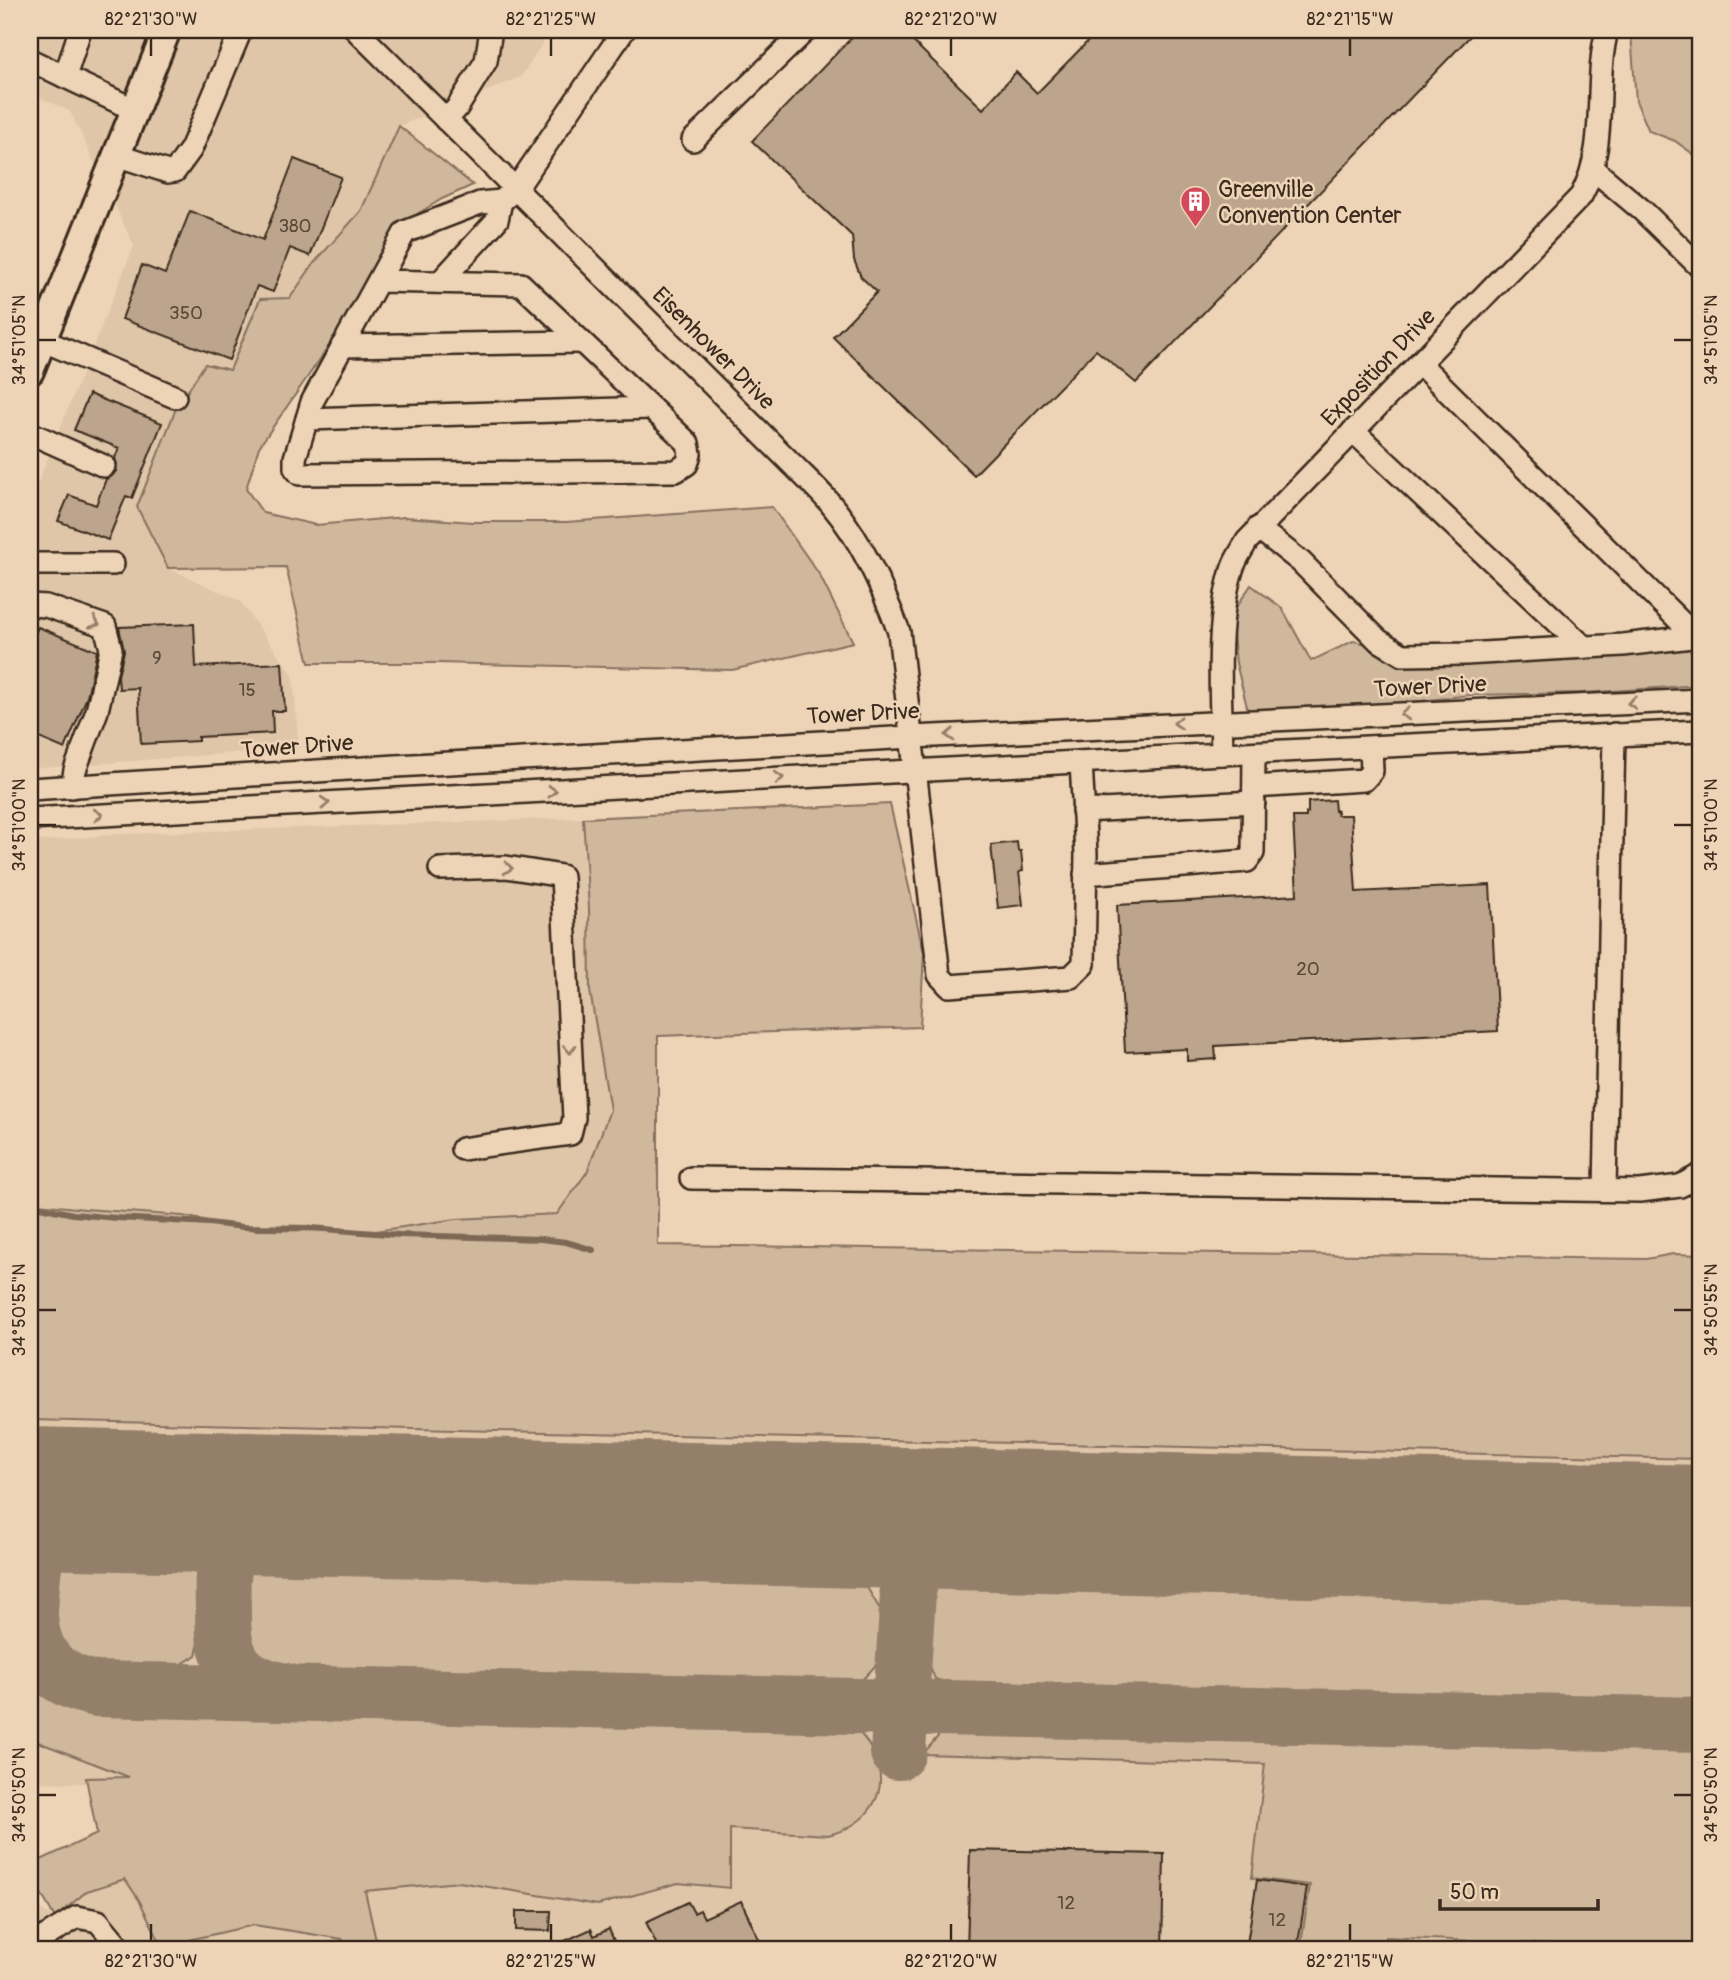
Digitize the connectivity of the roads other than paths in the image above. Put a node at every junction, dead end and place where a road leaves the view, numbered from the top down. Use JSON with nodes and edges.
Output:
{"nodes":[{"id":1,"x":167,"y":30,"type":"edge"},
{"id":2,"x":241,"y":30,"type":"edge"},
{"id":3,"x":356,"y":30,"type":"edge"},
{"id":4,"x":491,"y":30,"type":"edge"},
{"id":5,"x":624,"y":30,"type":"edge"},
{"id":6,"x":806,"y":30,"type":"edge"},
{"id":7,"x":1606,"y":30,"type":"edge"},
{"id":8,"x":79,"y":31,"type":"edge"},
{"id":9,"x":30,"y":60,"type":"edge"},
{"id":10,"x":65,"y":77,"type":"junction"},
{"id":11,"x":135,"y":110,"type":"junction"},
{"id":12,"x":446,"y":120,"type":"junction"},
{"id":13,"x":693,"y":140,"type":"dead end"},
{"id":14,"x":116,"y":155,"type":"junction"},
{"id":15,"x":1592,"y":169,"type":"junction"},
{"id":16,"x":508,"y":195,"type":"junction"},
{"id":17,"x":1700,"y":267,"type":"edge"},
{"id":18,"x":379,"y":281,"type":"junction"},
{"id":19,"x":440,"y":282,"type":"junction"},
{"id":20,"x":42,"y":340,"type":"junction"},
{"id":21,"x":581,"y":342,"type":"junction"},
{"id":22,"x":342,"y":346,"type":"junction"},
{"id":23,"x":1419,"y":363,"type":"junction"},
{"id":24,"x":30,"y":371,"type":"edge"},
{"id":25,"x":175,"y":397,"type":"dead end"},
{"id":26,"x":651,"y":408,"type":"junction"},
{"id":27,"x":307,"y":419,"type":"junction"},
{"id":28,"x":1353,"y":431,"type":"junction"},
{"id":29,"x":30,"y":433,"type":"edge"},
{"id":30,"x":104,"y":466,"type":"dead end"},
{"id":31,"x":1258,"y":528,"type":"junction"},
{"id":32,"x":30,"y":564,"type":"edge"},
{"id":33,"x":113,"y":564,"type":"dead end"},
{"id":34,"x":30,"y":606,"type":"edge"},
{"id":35,"x":1698,"y":636,"type":"edge"},
{"id":36,"x":1584,"y":647,"type":"junction"},
{"id":37,"x":1700,"y":700,"type":"edge"},
{"id":38,"x":1222,"y":721,"type":"junction"},
{"id":39,"x":1700,"y":731,"type":"edge"},
{"id":40,"x":1614,"y":734,"type":"junction"},
{"id":41,"x":912,"y":737,"type":"junction"},
{"id":42,"x":1371,"y":747,"type":"junction"},
{"id":43,"x":1254,"y":753,"type":"junction"},
{"id":44,"x":1223,"y":754,"type":"junction"},
{"id":45,"x":1081,"y":762,"type":"junction"},
{"id":46,"x":915,"y":771,"type":"junction"},
{"id":47,"x":72,"y":787,"type":"junction"},
{"id":48,"x":30,"y":789,"type":"edge"},
{"id":49,"x":1254,"y":794,"type":"junction"},
{"id":50,"x":1083,"y":811,"type":"junction"},
{"id":51,"x":30,"y":819,"type":"edge"},
{"id":52,"x":440,"y":869,"type":"dead end"},
{"id":53,"x":1085,"y":874,"type":"junction"},
{"id":54,"x":462,"y":1149,"type":"dead end"},
{"id":55,"x":1700,"y":1175,"type":"edge"},
{"id":56,"x":691,"y":1178,"type":"dead end"},
{"id":57,"x":1605,"y":1190,"type":"junction"},
{"id":58,"x":30,"y":1946,"type":"edge"},
{"id":59,"x":122,"y":1950,"type":"edge"}],
"edges":[{"from":1,"to":11,"type":"main road"},
{"from":2,"to":14,"type":"street"},
{"from":3,"to":12,"type":"street","name":"Eisenhower Drive"},
{"from":4,"to":12,"type":"street"},
{"from":5,"to":16,"type":"street"},
{"from":6,"to":13,"type":"street"},
{"from":7,"to":15,"type":"street","name":"Exposition Drive"},
{"from":8,"to":10,"type":"street"},
{"from":9,"to":10,"type":"street"},
{"from":10,"to":11,"type":"street"},
{"from":11,"to":14,"type":"main road"},
{"from":12,"to":16,"type":"street","name":"Eisenhower Drive"},
{"from":14,"to":20,"type":"main road"},
{"from":15,"to":17,"type":"street"},
{"from":15,"to":23,"type":"street","name":"Exposition Drive"},
{"from":16,"to":18,"type":"street"},
{"from":16,"to":19,"type":"street"},
{"from":16,"to":41,"type":"street","name":"Eisenhower Drive"},
{"from":18,"to":19,"type":"street"},
{"from":18,"to":22,"type":"street"},
{"from":19,"to":21,"type":"street"},
{"from":20,"to":24,"type":"main road"},
{"from":20,"to":25,"type":"street"},
{"from":21,"to":22,"type":"street"},
{"from":21,"to":26,"type":"street"},
{"from":22,"to":27,"type":"street"},
{"from":23,"to":28,"type":"street","name":"Exposition Drive"},
{"from":23,"to":35,"type":"street"},
{"from":26,"to":27,"type":"street"},
{"from":26,"to":27,"type":"street"},
{"from":28,"to":31,"type":"street","name":"Exposition Drive"},
{"from":28,"to":36,"type":"street"},
{"from":29,"to":30,"type":"street"},
{"from":31,"to":36,"type":"street"},
{"from":31,"to":38,"type":"street","name":"Exposition Drive"},
{"from":32,"to":33,"type":"street"},
{"from":34,"to":47,"type":"street","one_way":true},
{"from":35,"to":36,"type":"street"},
{"from":37,"to":38,"type":"street","name":"Tower Drive","one_way":true},
{"from":38,"to":41,"type":"street","name":"Tower Drive","one_way":true},
{"from":38,"to":44,"type":"street","name":"Exposition Drive"},
{"from":39,"to":40,"type":"street"},
{"from":40,"to":42,"type":"street"},
{"from":40,"to":57,"type":"street"},
{"from":41,"to":46,"type":"street","name":"Eisenhower Drive"},
{"from":41,"to":47,"type":"street","name":"Tower Drive"},
{"from":42,"to":43,"type":"street"},
{"from":42,"to":49,"type":"street"},
{"from":43,"to":44,"type":"street"},
{"from":43,"to":49,"type":"street"},
{"from":44,"to":45,"type":"street"},
{"from":45,"to":46,"type":"street"},
{"from":45,"to":50,"type":"street"},
{"from":51,"to":46,"type":"street","one_way":true},
{"from":46,"to":53,"type":"street","name":"Eisenhower Drive"},
{"from":47,"to":48,"type":"street","name":"Tower Drive"},
{"from":49,"to":50,"type":"street"},
{"from":49,"to":53,"type":"street"},
{"from":50,"to":53,"type":"street"},
{"from":52,"to":54,"type":"street","one_way":true},
{"from":55,"to":57,"type":"street"},
{"from":56,"to":57,"type":"street"},
{"from":58,"to":59,"type":"street"}]}
